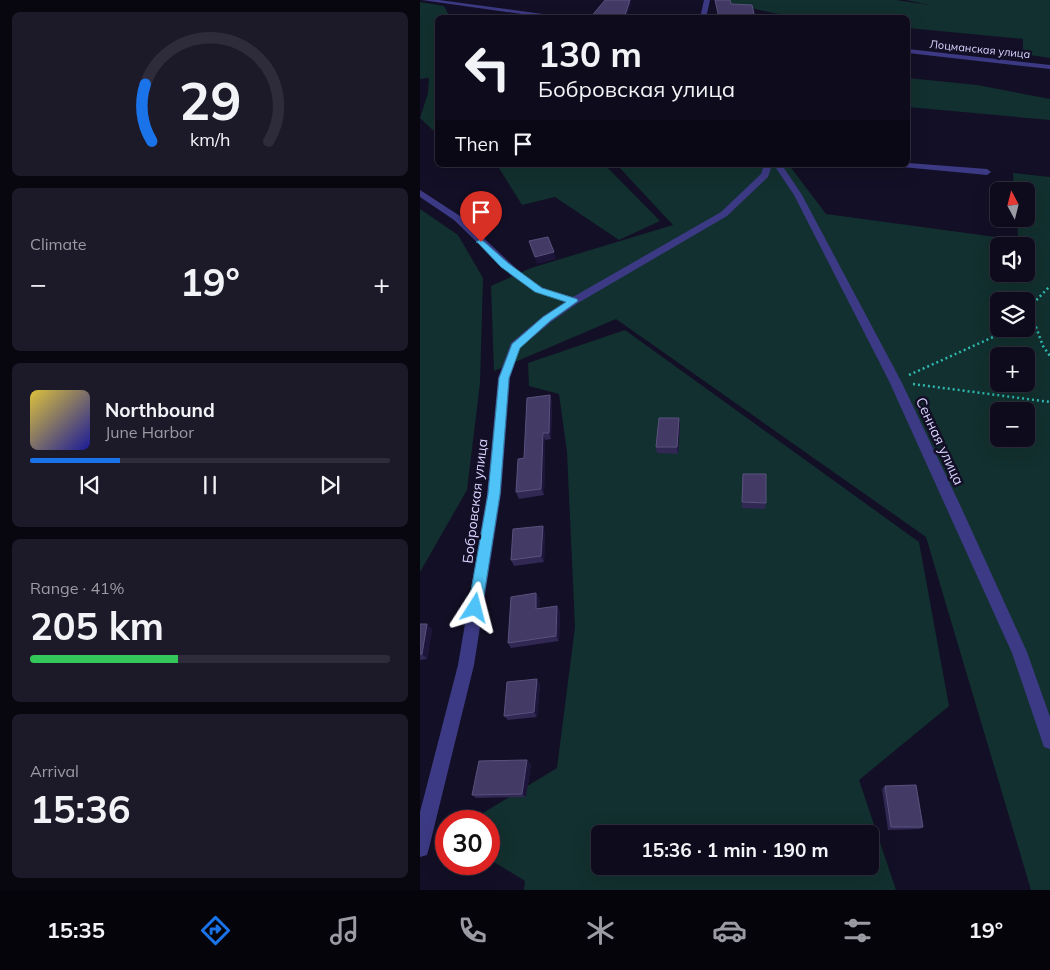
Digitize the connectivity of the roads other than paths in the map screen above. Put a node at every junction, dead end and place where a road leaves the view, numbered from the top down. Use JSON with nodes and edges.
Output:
{"nodes":[{"id":1,"x":425,"y":0,"type":"edge"},
{"id":2,"x":707,"y":0,"type":"edge"},
{"id":3,"x":545,"y":15,"type":"edge"},
{"id":4,"x":704,"y":15,"type":"edge"},
{"id":5,"x":910,"y":51,"type":"edge"},
{"id":6,"x":1050,"y":67,"type":"edge"},
{"id":7,"x":910,"y":166,"type":"edge"},
{"id":8,"x":767,"y":167,"type":"edge"},
{"id":9,"x":779,"y":167,"type":"edge"},
{"id":10,"x":987,"y":172,"type":"dead end"},
{"id":11,"x":420,"y":192,"type":"edge"},
{"id":12,"x":574,"y":301,"type":"junction"},
{"id":13,"x":1050,"y":741,"type":"edge"},
{"id":14,"x":420,"y":848,"type":"edge"}],
"edges":[{"from":1,"to":3,"type":"street"},
{"from":2,"to":4,"type":"street"},
{"from":5,"to":6,"type":"street","name":"Лоцманская улица"},
{"from":7,"to":10,"type":"street"},
{"from":8,"to":12,"type":"street","name":"Бобровская улица"},
{"from":9,"to":13,"type":"street","name":"Сенная улица"},
{"from":11,"to":12,"type":"street"},
{"from":12,"to":14,"type":"street","name":"Бобровская улица"}]}
